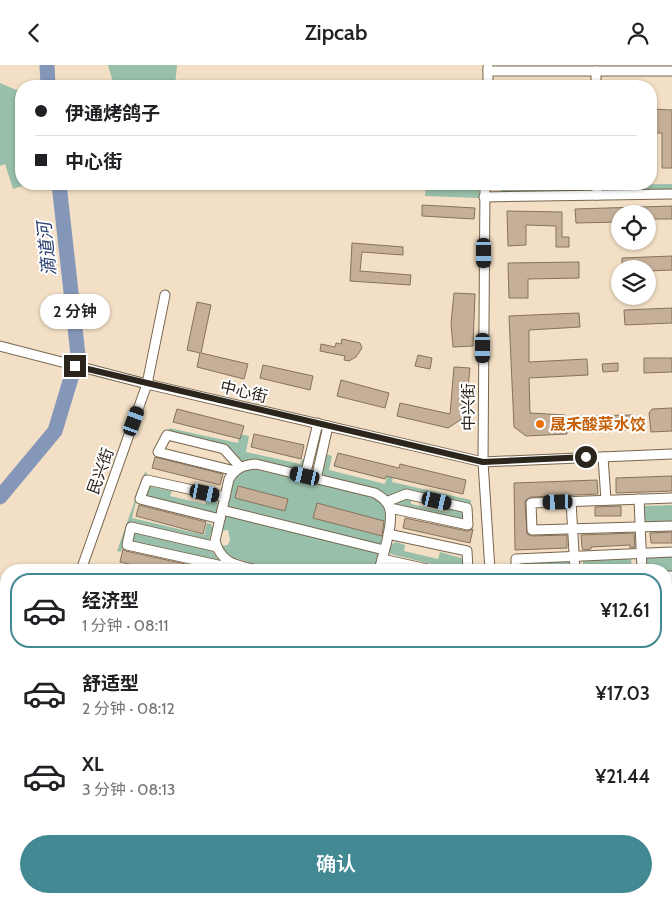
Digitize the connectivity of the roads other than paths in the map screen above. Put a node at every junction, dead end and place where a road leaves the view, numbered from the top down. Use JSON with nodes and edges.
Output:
{"nodes":[{"id":1,"x":488,"y":68,"type":"edge"},
{"id":2,"x":596,"y":71,"type":"junction"},
{"id":3,"x":672,"y":71,"type":"edge"},
{"id":4,"x":596,"y":80,"type":"edge"},
{"id":5,"x":485,"y":190,"type":"edge"},
{"id":6,"x":597,"y":190,"type":"edge"},
{"id":7,"x":672,"y":193,"type":"edge"},
{"id":8,"x":597,"y":195,"type":"junction"},
{"id":9,"x":484,"y":197,"type":"junction"},
{"id":10,"x":166,"y":295,"type":"dead end"},
{"id":11,"x":0,"y":345,"type":"edge"},
{"id":12,"x":147,"y":384,"type":"junction"},
{"id":13,"x":318,"y":423,"type":"junction"},
{"id":14,"x":328,"y":426,"type":"junction"},
{"id":15,"x":672,"y":454,"type":"edge"},
{"id":16,"x":603,"y":457,"type":"junction"},
{"id":17,"x":483,"y":462,"type":"junction"},
{"id":18,"x":238,"y":469,"type":"junction"},
{"id":19,"x":305,"y":476,"type":"junction"},
{"id":20,"x":316,"y":479,"type":"junction"},
{"id":21,"x":225,"y":497,"type":"junction"},
{"id":22,"x":672,"y":498,"type":"edge"},
{"id":23,"x":639,"y":499,"type":"junction"},
{"id":24,"x":606,"y":500,"type":"junction"},
{"id":25,"x":572,"y":501,"type":"junction"},
{"id":26,"x":388,"y":505,"type":"junction"},
{"id":27,"x":221,"y":514,"type":"junction"},
{"id":28,"x":672,"y":526,"type":"edge"},
{"id":29,"x":640,"y":527,"type":"junction"},
{"id":30,"x":573,"y":529,"type":"junction"},
{"id":31,"x":388,"y":533,"type":"junction"},
{"id":32,"x":217,"y":547,"type":"junction"},
{"id":33,"x":672,"y":552,"type":"edge"},
{"id":34,"x":641,"y":553,"type":"junction"},
{"id":35,"x":383,"y":554,"type":"junction"},
{"id":36,"x":574,"y":556,"type":"junction"},
{"id":37,"x":232,"y":563,"type":"joint"},
{"id":38,"x":83,"y":564,"type":"edge"},
{"id":39,"x":213,"y":564,"type":"edge"},
{"id":40,"x":236,"y":564,"type":"edge"},
{"id":41,"x":381,"y":564,"type":"edge"},
{"id":42,"x":414,"y":564,"type":"edge"},
{"id":43,"x":468,"y":564,"type":"edge"},
{"id":44,"x":490,"y":564,"type":"edge"},
{"id":45,"x":516,"y":564,"type":"edge"},
{"id":46,"x":575,"y":564,"type":"edge"},
{"id":47,"x":642,"y":564,"type":"edge"}],
"edges":[{"from":1,"to":2,"type":"street"},
{"from":2,"to":3,"type":"street"},
{"from":2,"to":4,"type":"street"},
{"from":5,"to":9,"type":"street","name":"中兴街"},
{"from":6,"to":8,"type":"street"},
{"from":7,"to":8,"type":"street"},
{"from":8,"to":9,"type":"street"},
{"from":9,"to":17,"type":"street","name":"中兴街"},
{"from":10,"to":12,"type":"street","name":"民兴街"},
{"from":11,"to":12,"type":"street","name":"中心街"},
{"from":12,"to":13,"type":"street","name":"中心街"},
{"from":12,"to":38,"type":"street","name":"民兴街"},
{"from":13,"to":14,"type":"street","name":"中心街"},
{"from":13,"to":19,"type":"street"},
{"from":14,"to":17,"type":"street","name":"中心街"},
{"from":14,"to":20,"type":"street"},
{"from":15,"to":16,"type":"street","name":"中心街"},
{"from":16,"to":17,"type":"street","name":"中心街"},
{"from":16,"to":24,"type":"street"},
{"from":17,"to":44,"type":"street","name":"中兴街"},
{"from":18,"to":18,"type":"street"},
{"from":18,"to":19,"type":"street"},
{"from":18,"to":21,"type":"street"},
{"from":19,"to":20,"type":"street"},
{"from":20,"to":26,"type":"street"},
{"from":21,"to":27,"type":"street"},
{"from":21,"to":27,"type":"street"},
{"from":22,"to":23,"type":"street"},
{"from":23,"to":24,"type":"street"},
{"from":23,"to":29,"type":"street"},
{"from":24,"to":25,"type":"street"},
{"from":25,"to":30,"type":"street"},
{"from":25,"to":30,"type":"street"},
{"from":26,"to":26,"type":"street"},
{"from":26,"to":31,"type":"street"},
{"from":27,"to":32,"type":"street"},
{"from":27,"to":35,"type":"street"},
{"from":28,"to":29,"type":"street"},
{"from":29,"to":30,"type":"street"},
{"from":29,"to":34,"type":"street"},
{"from":30,"to":36,"type":"street"},
{"from":31,"to":35,"type":"street"},
{"from":31,"to":43,"type":"street"},
{"from":32,"to":37,"type":"street"},
{"from":32,"to":39,"type":"street"},
{"from":33,"to":34,"type":"street"},
{"from":34,"to":36,"type":"street"},
{"from":34,"to":47,"type":"street"},
{"from":35,"to":41,"type":"street"},
{"from":35,"to":42,"type":"street"},
{"from":36,"to":45,"type":"street"},
{"from":36,"to":46,"type":"street"},
{"from":37,"to":40,"type":"street"}]}
